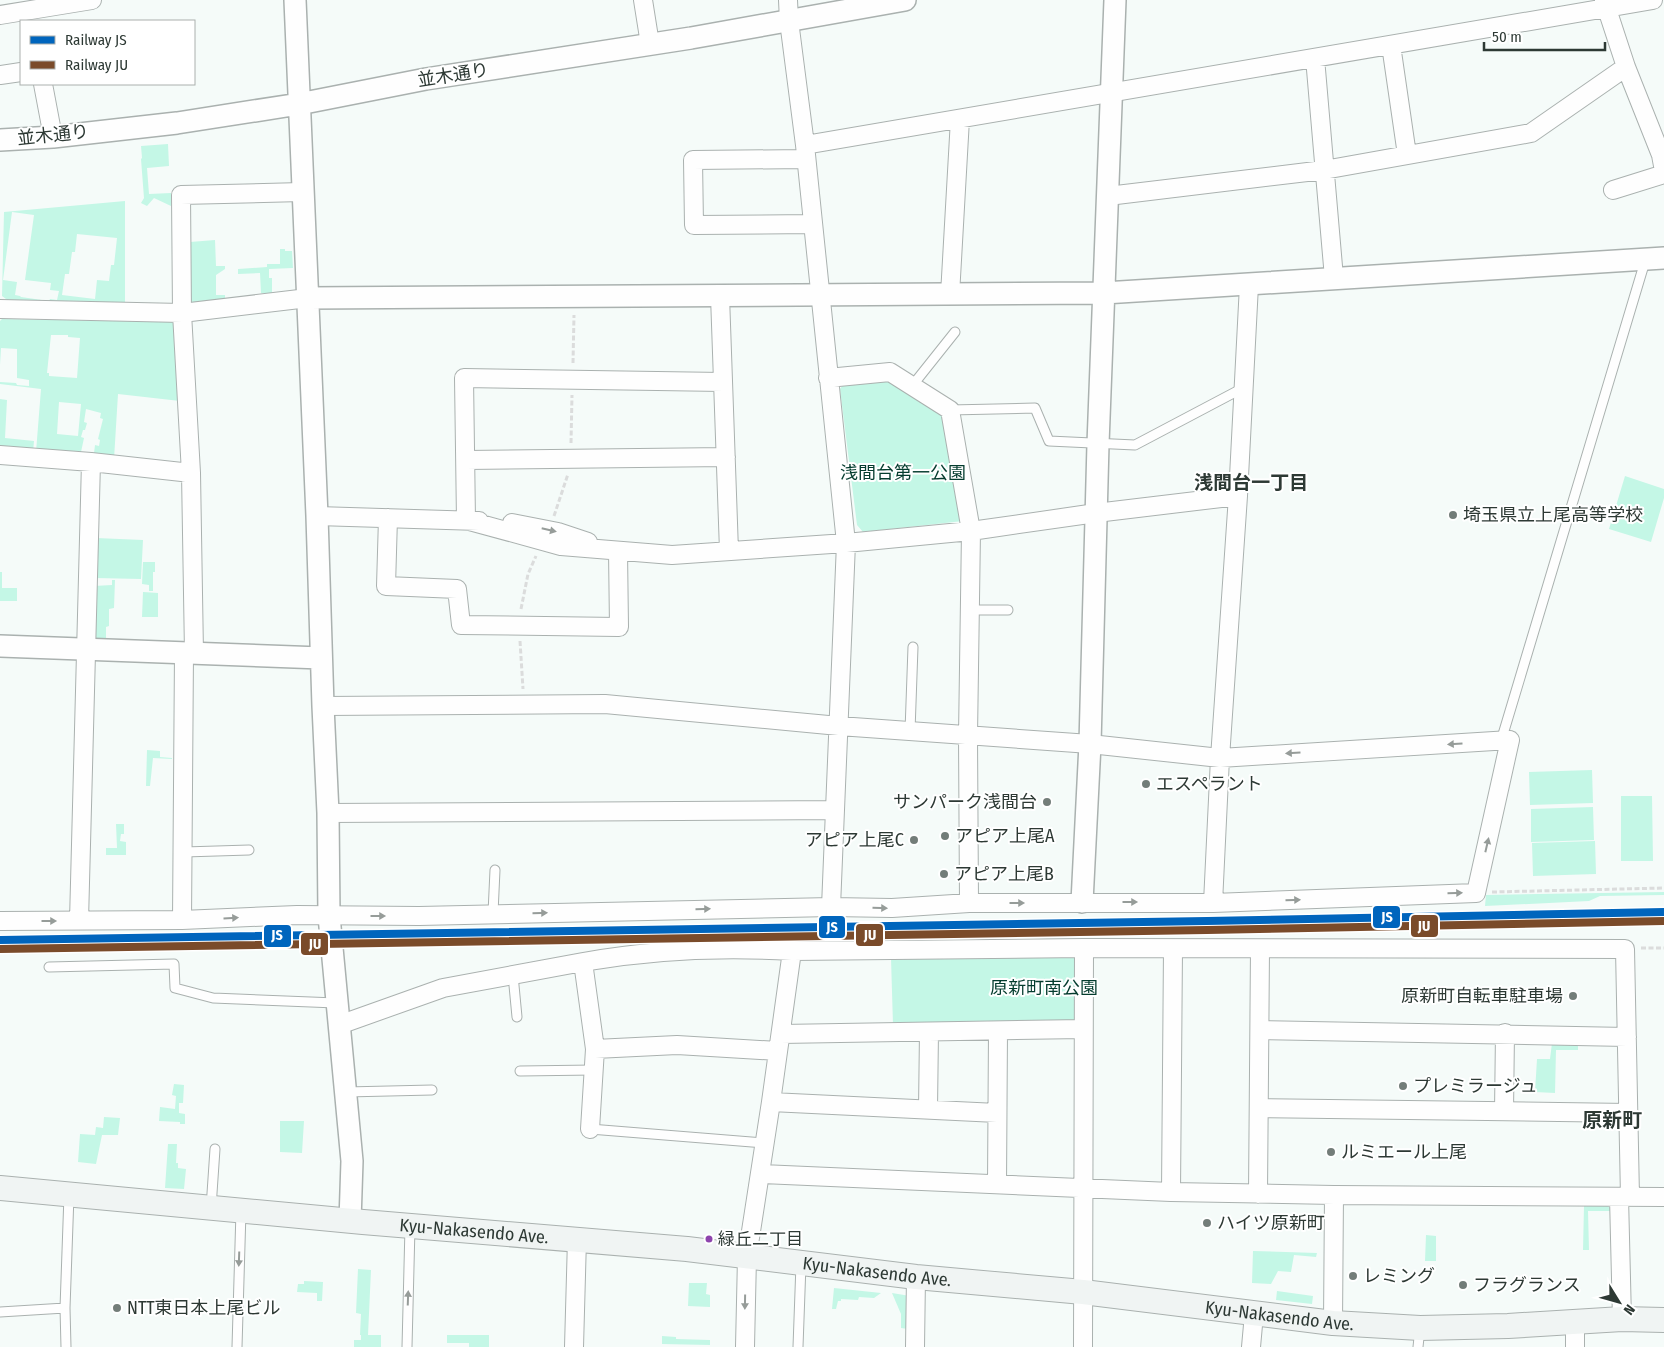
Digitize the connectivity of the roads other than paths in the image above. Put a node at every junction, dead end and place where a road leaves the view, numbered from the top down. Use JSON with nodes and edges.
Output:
{"nodes":[{"id":1,"x":92,"y":0,"type":"edge"},
{"id":2,"x":295,"y":0,"type":"edge"},
{"id":3,"x":643,"y":0,"type":"edge"},
{"id":4,"x":905,"y":0,"type":"edge"},
{"id":5,"x":1114,"y":0,"type":"edge"},
{"id":6,"x":1653,"y":0,"type":"edge"},
{"id":7,"x":1606,"y":4,"type":"edge"},
{"id":8,"x":788,"y":10,"type":"edge"},
{"id":9,"x":0,"y":15,"type":"edge"},
{"id":10,"x":650,"y":44,"type":"junction"},
{"id":11,"x":1390,"y":45,"type":"junction"},
{"id":12,"x":1314,"y":58,"type":"junction"},
{"id":13,"x":1626,"y":67,"type":"junction"},
{"id":14,"x":20,"y":72,"type":"edge"},
{"id":15,"x":0,"y":75,"type":"edge"},
{"id":16,"x":43,"y":85,"type":"edge"},
{"id":17,"x":1110,"y":93,"type":"junction"},
{"id":18,"x":298,"y":104,"type":"junction"},
{"id":19,"x":960,"y":119,"type":"junction"},
{"id":20,"x":53,"y":136,"type":"junction"},
{"id":21,"x":0,"y":140,"type":"edge"},
{"id":22,"x":806,"y":152,"type":"junction"},
{"id":23,"x":1407,"y":155,"type":"junction"},
{"id":24,"x":1324,"y":170,"type":"junction"},
{"id":25,"x":1664,"y":172,"type":"edge"},
{"id":26,"x":1613,"y":190,"type":"dead end"},
{"id":27,"x":302,"y":192,"type":"junction"},
{"id":28,"x":1108,"y":196,"type":"junction"},
{"id":29,"x":813,"y":224,"type":"junction"},
{"id":30,"x":1654,"y":259,"type":"edge"},
{"id":31,"x":1334,"y":278,"type":"junction"},
{"id":32,"x":1249,"y":285,"type":"junction"},
{"id":33,"x":1104,"y":293,"type":"junction"},
{"id":34,"x":950,"y":295,"type":"junction"},
{"id":35,"x":720,"y":296,"type":"junction"},
{"id":36,"x":819,"y":296,"type":"junction"},
{"id":37,"x":308,"y":298,"type":"junction"},
{"id":38,"x":0,"y":309,"type":"edge"},
{"id":39,"x":182,"y":313,"type":"junction"},
{"id":40,"x":954,"y":332,"type":"dead end"},
{"id":41,"x":828,"y":378,"type":"junction"},
{"id":42,"x":723,"y":382,"type":"junction"},
{"id":43,"x":912,"y":386,"type":"junction"},
{"id":44,"x":1244,"y":388,"type":"junction"},
{"id":45,"x":950,"y":410,"type":"junction"},
{"id":46,"x":1098,"y":444,"type":"junction"},
{"id":47,"x":0,"y":455,"type":"edge"},
{"id":48,"x":726,"y":458,"type":"junction"},
{"id":49,"x":466,"y":460,"type":"junction"},
{"id":50,"x":91,"y":462,"type":"junction"},
{"id":51,"x":191,"y":473,"type":"junction"},
{"id":52,"x":1238,"y":496,"type":"junction"},
{"id":53,"x":1096,"y":513,"type":"junction"},
{"id":54,"x":317,"y":516,"type":"junction"},
{"id":55,"x":388,"y":518,"type":"junction"},
{"id":56,"x":466,"y":520,"type":"junction"},
{"id":57,"x":972,"y":531,"type":"junction"},
{"id":58,"x":846,"y":542,"type":"junction"},
{"id":59,"x":618,"y":551,"type":"junction"},
{"id":60,"x":729,"y":551,"type":"junction"},
{"id":61,"x":970,"y":610,"type":"junction"},
{"id":62,"x":1008,"y":610,"type":"dead end"},
{"id":63,"x":0,"y":646,"type":"edge"},
{"id":64,"x":913,"y":647,"type":"dead end"},
{"id":65,"x":87,"y":649,"type":"junction"},
{"id":66,"x":189,"y":653,"type":"junction"},
{"id":67,"x":321,"y":658,"type":"junction"},
{"id":68,"x":322,"y":706,"type":"junction"},
{"id":69,"x":839,"y":726,"type":"junction"},
{"id":70,"x":910,"y":731,"type":"junction"},
{"id":71,"x":968,"y":736,"type":"junction"},
{"id":72,"x":1501,"y":741,"type":"junction"},
{"id":73,"x":1090,"y":744,"type":"junction"},
{"id":74,"x":1220,"y":758,"type":"junction"},
{"id":75,"x":835,"y":810,"type":"junction"},
{"id":76,"x":328,"y":813,"type":"junction"},
{"id":77,"x":249,"y":850,"type":"dead end"},
{"id":78,"x":184,"y":852,"type":"junction"},
{"id":79,"x":495,"y":870,"type":"dead end"},
{"id":80,"x":1082,"y":902,"type":"junction"},
{"id":81,"x":968,"y":903,"type":"junction"},
{"id":82,"x":1213,"y":903,"type":"junction"},
{"id":83,"x":831,"y":907,"type":"junction"},
{"id":84,"x":494,"y":914,"type":"junction"},
{"id":85,"x":329,"y":916,"type":"junction"},
{"id":86,"x":79,"y":920,"type":"junction"},
{"id":87,"x":182,"y":920,"type":"junction"},
{"id":88,"x":0,"y":921,"type":"edge"},
{"id":89,"x":1084,"y":948,"type":"junction"},
{"id":90,"x":1174,"y":949,"type":"junction"},
{"id":91,"x":1260,"y":949,"type":"junction"},
{"id":92,"x":792,"y":951,"type":"junction"},
{"id":93,"x":583,"y":962,"type":"junction"},
{"id":94,"x":50,"y":967,"type":"dead end"},
{"id":95,"x":513,"y":975,"type":"junction"},
{"id":96,"x":336,"y":1004,"type":"junction"},
{"id":97,"x":517,"y":1017,"type":"dead end"},
{"id":98,"x":339,"y":1025,"type":"junction"},
{"id":99,"x":1084,"y":1029,"type":"junction"},
{"id":100,"x":1260,"y":1030,"type":"junction"},
{"id":101,"x":998,"y":1031,"type":"junction"},
{"id":102,"x":929,"y":1032,"type":"junction"},
{"id":103,"x":1505,"y":1033,"type":"junction"},
{"id":104,"x":1627,"y":1036,"type":"junction"},
{"id":105,"x":779,"y":1043,"type":"junction"},
{"id":106,"x":595,"y":1049,"type":"junction"},
{"id":107,"x":594,"y":1070,"type":"junction"},
{"id":108,"x":520,"y":1071,"type":"dead end"},
{"id":109,"x":432,"y":1090,"type":"dead end"},
{"id":110,"x":346,"y":1092,"type":"junction"},
{"id":111,"x":771,"y":1102,"type":"junction"},
{"id":112,"x":1259,"y":1108,"type":"junction"},
{"id":113,"x":928,"y":1109,"type":"junction"},
{"id":114,"x":1504,"y":1111,"type":"junction"},
{"id":115,"x":1629,"y":1112,"type":"junction"},
{"id":116,"x":997,"y":1113,"type":"junction"},
{"id":117,"x":590,"y":1129,"type":"joint"},
{"id":118,"x":765,"y":1143,"type":"junction"},
{"id":119,"x":215,"y":1149,"type":"dead end"},
{"id":120,"x":760,"y":1174,"type":"junction"},
{"id":121,"x":997,"y":1184,"type":"junction"},
{"id":122,"x":0,"y":1188,"type":"edge"},
{"id":123,"x":1084,"y":1189,"type":"junction"},
{"id":124,"x":1171,"y":1192,"type":"junction"},
{"id":125,"x":69,"y":1194,"type":"junction"},
{"id":126,"x":1258,"y":1194,"type":"junction"},
{"id":127,"x":1334,"y":1195,"type":"junction"},
{"id":128,"x":1624,"y":1197,"type":"junction"},
{"id":129,"x":1664,"y":1197,"type":"edge"},
{"id":130,"x":211,"y":1208,"type":"junction"},
{"id":131,"x":241,"y":1211,"type":"junction"},
{"id":132,"x":350,"y":1221,"type":"junction"},
{"id":133,"x":410,"y":1226,"type":"junction"},
{"id":134,"x":577,"y":1239,"type":"junction"},
{"id":135,"x":747,"y":1257,"type":"junction"},
{"id":136,"x":801,"y":1263,"type":"junction"},
{"id":137,"x":916,"y":1277,"type":"junction"},
{"id":138,"x":1083,"y":1292,"type":"junction"},
{"id":139,"x":65,"y":1308,"type":"junction"},
{"id":140,"x":0,"y":1312,"type":"edge"},
{"id":141,"x":1254,"y":1314,"type":"junction"},
{"id":142,"x":1622,"y":1319,"type":"junction"},
{"id":143,"x":1664,"y":1320,"type":"edge"},
{"id":144,"x":1575,"y":1322,"type":"junction"},
{"id":145,"x":1333,"y":1323,"type":"junction"},
{"id":146,"x":1419,"y":1337,"type":"edge"},
{"id":147,"x":66,"y":1347,"type":"edge"},
{"id":148,"x":236,"y":1347,"type":"edge"},
{"id":149,"x":407,"y":1347,"type":"edge"},
{"id":150,"x":574,"y":1347,"type":"edge"},
{"id":151,"x":745,"y":1347,"type":"edge"},
{"id":152,"x":798,"y":1347,"type":"edge"},
{"id":153,"x":915,"y":1347,"type":"edge"},
{"id":154,"x":1082,"y":1347,"type":"edge"},
{"id":155,"x":1251,"y":1347,"type":"edge"},
{"id":156,"x":1576,"y":1347,"type":"edge"}],
"edges":[{"from":1,"to":9,"type":"street"},
{"from":2,"to":18,"type":"street"},
{"from":3,"to":10,"type":"street"},
{"from":4,"to":8,"type":"street","name":"並木通り"},
{"from":5,"to":17,"type":"street"},
{"from":6,"to":7,"type":"street"},
{"from":7,"to":11,"type":"street"},
{"from":7,"to":13,"type":"street"},
{"from":8,"to":10,"type":"street","name":"並木通り"},
{"from":8,"to":22,"type":"street"},
{"from":10,"to":18,"type":"street","name":"並木通り"},
{"from":11,"to":12,"type":"street"},
{"from":11,"to":23,"type":"street"},
{"from":12,"to":17,"type":"street"},
{"from":12,"to":24,"type":"street"},
{"from":13,"to":23,"type":"street"},
{"from":13,"to":25,"type":"street"},
{"from":14,"to":15,"type":"street"},
{"from":16,"to":20,"type":"street"},
{"from":17,"to":19,"type":"street"},
{"from":17,"to":28,"type":"street"},
{"from":18,"to":20,"type":"street","name":"並木通り"},
{"from":18,"to":27,"type":"street"},
{"from":19,"to":22,"type":"street"},
{"from":19,"to":34,"type":"street"},
{"from":20,"to":21,"type":"street","name":"並木通り"},
{"from":22,"to":29,"type":"street"},
{"from":22,"to":29,"type":"street"},
{"from":23,"to":24,"type":"street"},
{"from":24,"to":28,"type":"street"},
{"from":24,"to":31,"type":"street"},
{"from":25,"to":26,"type":"street"},
{"from":27,"to":37,"type":"street"},
{"from":27,"to":39,"type":"street"},
{"from":28,"to":33,"type":"street"},
{"from":29,"to":36,"type":"street"},
{"from":30,"to":31,"type":"street"},
{"from":30,"to":72,"type":"lane"},
{"from":31,"to":32,"type":"street"},
{"from":32,"to":33,"type":"street"},
{"from":32,"to":44,"type":"street"},
{"from":33,"to":34,"type":"street"},
{"from":33,"to":46,"type":"street"},
{"from":34,"to":36,"type":"street"},
{"from":35,"to":36,"type":"street"},
{"from":35,"to":37,"type":"street"},
{"from":35,"to":42,"type":"street"},
{"from":36,"to":41,"type":"street"},
{"from":37,"to":39,"type":"street"},
{"from":37,"to":54,"type":"street"},
{"from":38,"to":39,"type":"street"},
{"from":39,"to":51,"type":"street"},
{"from":40,"to":43,"type":"lane"},
{"from":41,"to":43,"type":"street"},
{"from":41,"to":58,"type":"street"},
{"from":42,"to":48,"type":"street"},
{"from":42,"to":49,"type":"street"},
{"from":43,"to":45,"type":"street"},
{"from":44,"to":46,"type":"lane"},
{"from":44,"to":52,"type":"street"},
{"from":45,"to":46,"type":"lane"},
{"from":45,"to":57,"type":"street"},
{"from":46,"to":53,"type":"street"},
{"from":47,"to":50,"type":"street"},
{"from":48,"to":49,"type":"street"},
{"from":48,"to":60,"type":"street"},
{"from":49,"to":56,"type":"street"},
{"from":50,"to":51,"type":"street"},
{"from":50,"to":65,"type":"street"},
{"from":51,"to":66,"type":"street"},
{"from":52,"to":53,"type":"street"},
{"from":52,"to":74,"type":"street"},
{"from":53,"to":57,"type":"street"},
{"from":53,"to":73,"type":"street"},
{"from":54,"to":55,"type":"street"},
{"from":54,"to":67,"type":"street"},
{"from":55,"to":56,"type":"street"},
{"from":55,"to":59,"type":"street"},
{"from":56,"to":59,"type":"street"},
{"from":57,"to":58,"type":"street"},
{"from":57,"to":61,"type":"street"},
{"from":58,"to":60,"type":"street"},
{"from":58,"to":69,"type":"street"},
{"from":59,"to":60,"type":"street"},
{"from":61,"to":62,"type":"lane"},
{"from":61,"to":71,"type":"street"},
{"from":63,"to":65,"type":"street"},
{"from":64,"to":70,"type":"lane"},
{"from":65,"to":66,"type":"street"},
{"from":65,"to":86,"type":"street"},
{"from":66,"to":67,"type":"street"},
{"from":66,"to":78,"type":"street"},
{"from":67,"to":68,"type":"street"},
{"from":68,"to":69,"type":"street"},
{"from":68,"to":76,"type":"street"},
{"from":69,"to":70,"type":"street"},
{"from":69,"to":75,"type":"street"},
{"from":70,"to":71,"type":"street"},
{"from":71,"to":73,"type":"street"},
{"from":71,"to":81,"type":"street"},
{"from":72,"to":74,"type":"street","one_way":true},
{"from":82,"to":72,"type":"street","one_way":true},
{"from":73,"to":74,"type":"street"},
{"from":73,"to":80,"type":"street"},
{"from":74,"to":82,"type":"street"},
{"from":75,"to":76,"type":"street"},
{"from":75,"to":83,"type":"street"},
{"from":76,"to":85,"type":"street"},
{"from":77,"to":78,"type":"lane"},
{"from":78,"to":87,"type":"street"},
{"from":79,"to":84,"type":"lane"},
{"from":81,"to":80,"type":"street","one_way":true},
{"from":80,"to":82,"type":"street","one_way":true},
{"from":83,"to":81,"type":"street","one_way":true},
{"from":84,"to":83,"type":"street","one_way":true},
{"from":85,"to":84,"type":"street","one_way":true},
{"from":87,"to":85,"type":"street","one_way":true},
{"from":85,"to":96,"type":"street"},
{"from":86,"to":87,"type":"street"},
{"from":88,"to":86,"type":"street","one_way":true},
{"from":89,"to":90,"type":"street"},
{"from":89,"to":92,"type":"street"},
{"from":89,"to":99,"type":"street"},
{"from":90,"to":91,"type":"street"},
{"from":90,"to":124,"type":"street"},
{"from":91,"to":100,"type":"street"},
{"from":91,"to":104,"type":"street"},
{"from":92,"to":93,"type":"street"},
{"from":92,"to":105,"type":"street"},
{"from":93,"to":95,"type":"street"},
{"from":93,"to":106,"type":"street"},
{"from":94,"to":96,"type":"lane"},
{"from":95,"to":97,"type":"lane"},
{"from":95,"to":98,"type":"street"},
{"from":96,"to":98,"type":"street"},
{"from":98,"to":110,"type":"street"},
{"from":99,"to":101,"type":"street"},
{"from":99,"to":123,"type":"street"},
{"from":100,"to":103,"type":"street"},
{"from":100,"to":112,"type":"street"},
{"from":101,"to":102,"type":"street"},
{"from":101,"to":116,"type":"street"},
{"from":102,"to":105,"type":"street"},
{"from":102,"to":113,"type":"street"},
{"from":103,"to":104,"type":"street"},
{"from":103,"to":114,"type":"street"},
{"from":104,"to":115,"type":"street"},
{"from":105,"to":106,"type":"street"},
{"from":105,"to":111,"type":"street"},
{"from":106,"to":107,"type":"street"},
{"from":107,"to":108,"type":"lane"},
{"from":107,"to":117,"type":"street"},
{"from":109,"to":110,"type":"lane"},
{"from":110,"to":132,"type":"street"},
{"from":111,"to":113,"type":"street"},
{"from":111,"to":118,"type":"street"},
{"from":112,"to":114,"type":"street"},
{"from":112,"to":126,"type":"street"},
{"from":113,"to":116,"type":"street"},
{"from":114,"to":115,"type":"street"},
{"from":115,"to":128,"type":"street"},
{"from":116,"to":121,"type":"street"},
{"from":117,"to":118,"type":"lane"},
{"from":118,"to":120,"type":"street"},
{"from":119,"to":130,"type":"lane"},
{"from":120,"to":121,"type":"street"},
{"from":120,"to":135,"type":"street"},
{"from":121,"to":123,"type":"street"},
{"from":122,"to":125,"type":"main road","name":"Kyu-Nakasendo Ave."},
{"from":123,"to":124,"type":"street"},
{"from":123,"to":138,"type":"street"},
{"from":124,"to":126,"type":"street"},
{"from":125,"to":130,"type":"main road","name":"Kyu-Nakasendo Ave."},
{"from":125,"to":139,"type":"lane"},
{"from":126,"to":127,"type":"street"},
{"from":127,"to":128,"type":"street"},
{"from":127,"to":145,"type":"street"},
{"from":128,"to":129,"type":"street"},
{"from":128,"to":142,"type":"street"},
{"from":130,"to":131,"type":"main road","name":"Kyu-Nakasendo Ave."},
{"from":131,"to":132,"type":"main road","name":"Kyu-Nakasendo Ave."},
{"from":131,"to":148,"type":"lane","one_way":true},
{"from":132,"to":133,"type":"main road","name":"Kyu-Nakasendo Ave."},
{"from":133,"to":134,"type":"main road","name":"Kyu-Nakasendo Ave."},
{"from":149,"to":133,"type":"lane","one_way":true},
{"from":134,"to":135,"type":"main road","name":"Kyu-Nakasendo Ave."},
{"from":134,"to":150,"type":"street"},
{"from":135,"to":136,"type":"main road","name":"Kyu-Nakasendo Ave."},
{"from":135,"to":151,"type":"street","one_way":true},
{"from":136,"to":137,"type":"main road","name":"Kyu-Nakasendo Ave."},
{"from":136,"to":152,"type":"lane"},
{"from":137,"to":138,"type":"main road","name":"Kyu-Nakasendo Ave."},
{"from":137,"to":153,"type":"street"},
{"from":138,"to":141,"type":"main road","name":"Kyu-Nakasendo Ave."},
{"from":138,"to":154,"type":"street"},
{"from":139,"to":140,"type":"lane"},
{"from":139,"to":147,"type":"lane"},
{"from":141,"to":145,"type":"main road","name":"Kyu-Nakasendo Ave."},
{"from":141,"to":155,"type":"street"},
{"from":142,"to":143,"type":"main road","name":"Kyu-Nakasendo Ave."},
{"from":142,"to":144,"type":"main road","name":"Kyu-Nakasendo Ave."},
{"from":144,"to":146,"type":"main road","name":"Kyu-Nakasendo Ave."},
{"from":144,"to":156,"type":"street"},
{"from":145,"to":146,"type":"main road","name":"Kyu-Nakasendo Ave."}]}
